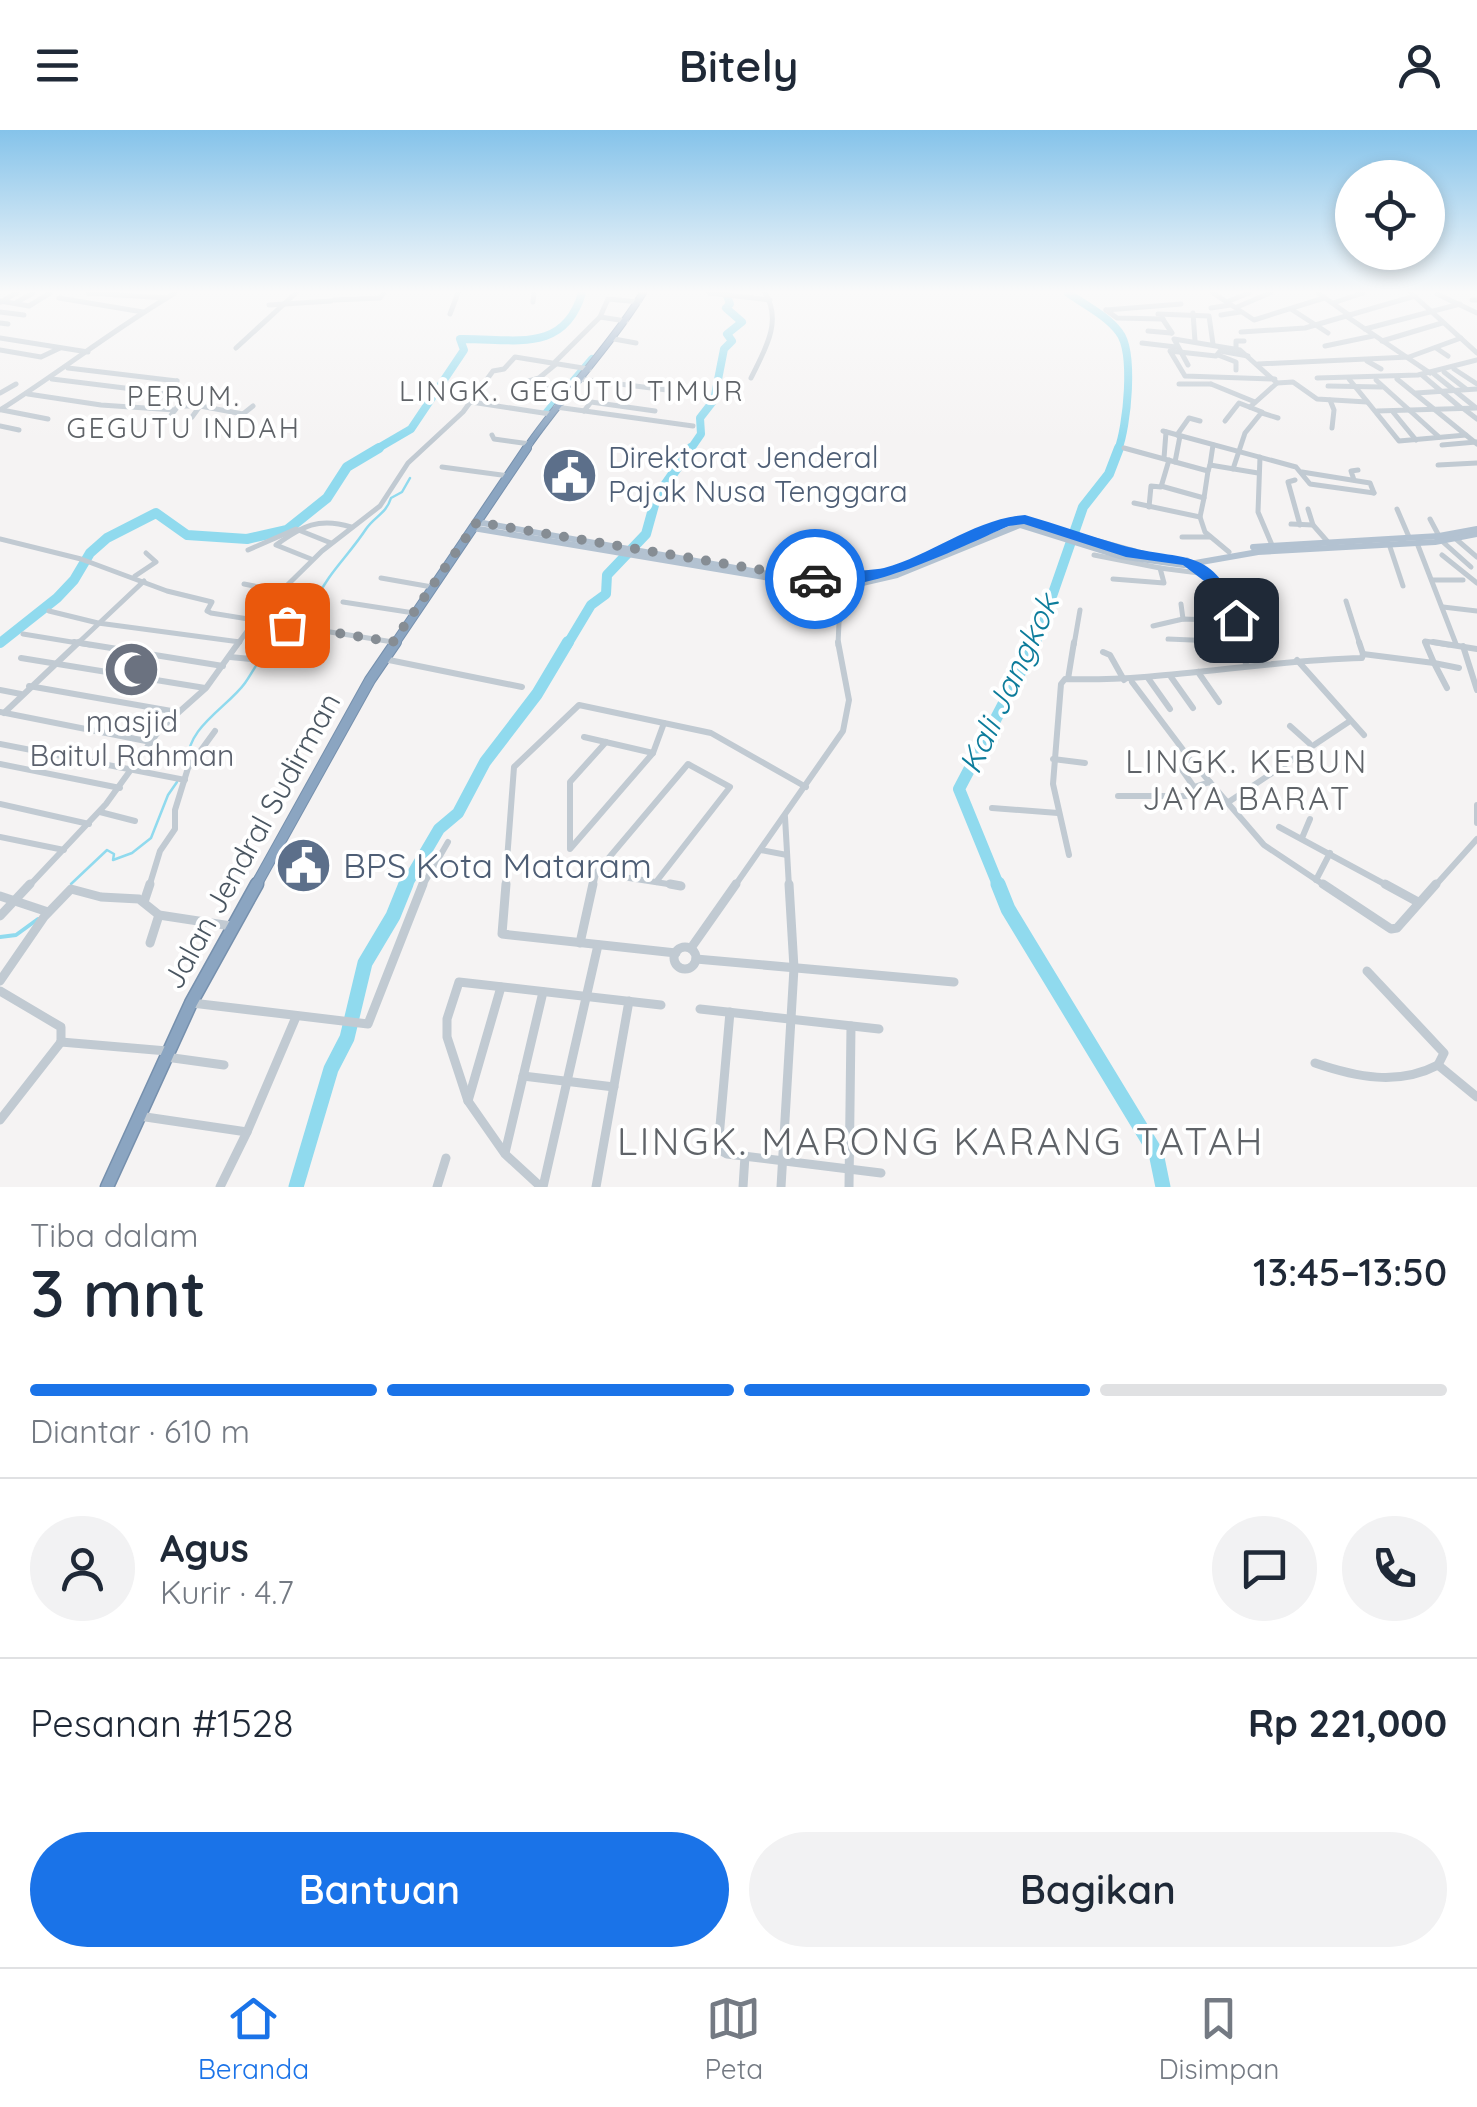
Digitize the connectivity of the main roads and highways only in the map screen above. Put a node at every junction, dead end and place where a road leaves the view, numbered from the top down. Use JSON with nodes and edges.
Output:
{"nodes":[{"id":1,"x":611,"y":342,"type":"edge"},
{"id":2,"x":475,"y":525,"type":"junction"},
{"id":3,"x":1051,"y":530,"type":"junction"},
{"id":4,"x":1477,"y":533,"type":"edge"},
{"id":5,"x":1413,"y":540,"type":"junction"},
{"id":6,"x":1310,"y":546,"type":"junction"},
{"id":7,"x":640,"y":553,"type":"junction"},
{"id":8,"x":1189,"y":563,"type":"junction"},
{"id":9,"x":107,"y":1187,"type":"edge"}],
"edges":[{"from":1,"to":2,"type":"highway","name":"Jalan Jendral Sudirman"},
{"from":2,"to":7,"type":"main road"},
{"from":2,"to":9,"type":"highway","name":"Jalan Jendral Sudirman"},
{"from":3,"to":7,"type":"main road"},
{"from":3,"to":7,"type":"main road"},
{"from":3,"to":8,"type":"main road"},
{"from":4,"to":5,"type":"main road"},
{"from":5,"to":6,"type":"main road"},
{"from":5,"to":6,"type":"main road"},
{"from":6,"to":8,"type":"main road"},
{"from":6,"to":8,"type":"main road"}]}
